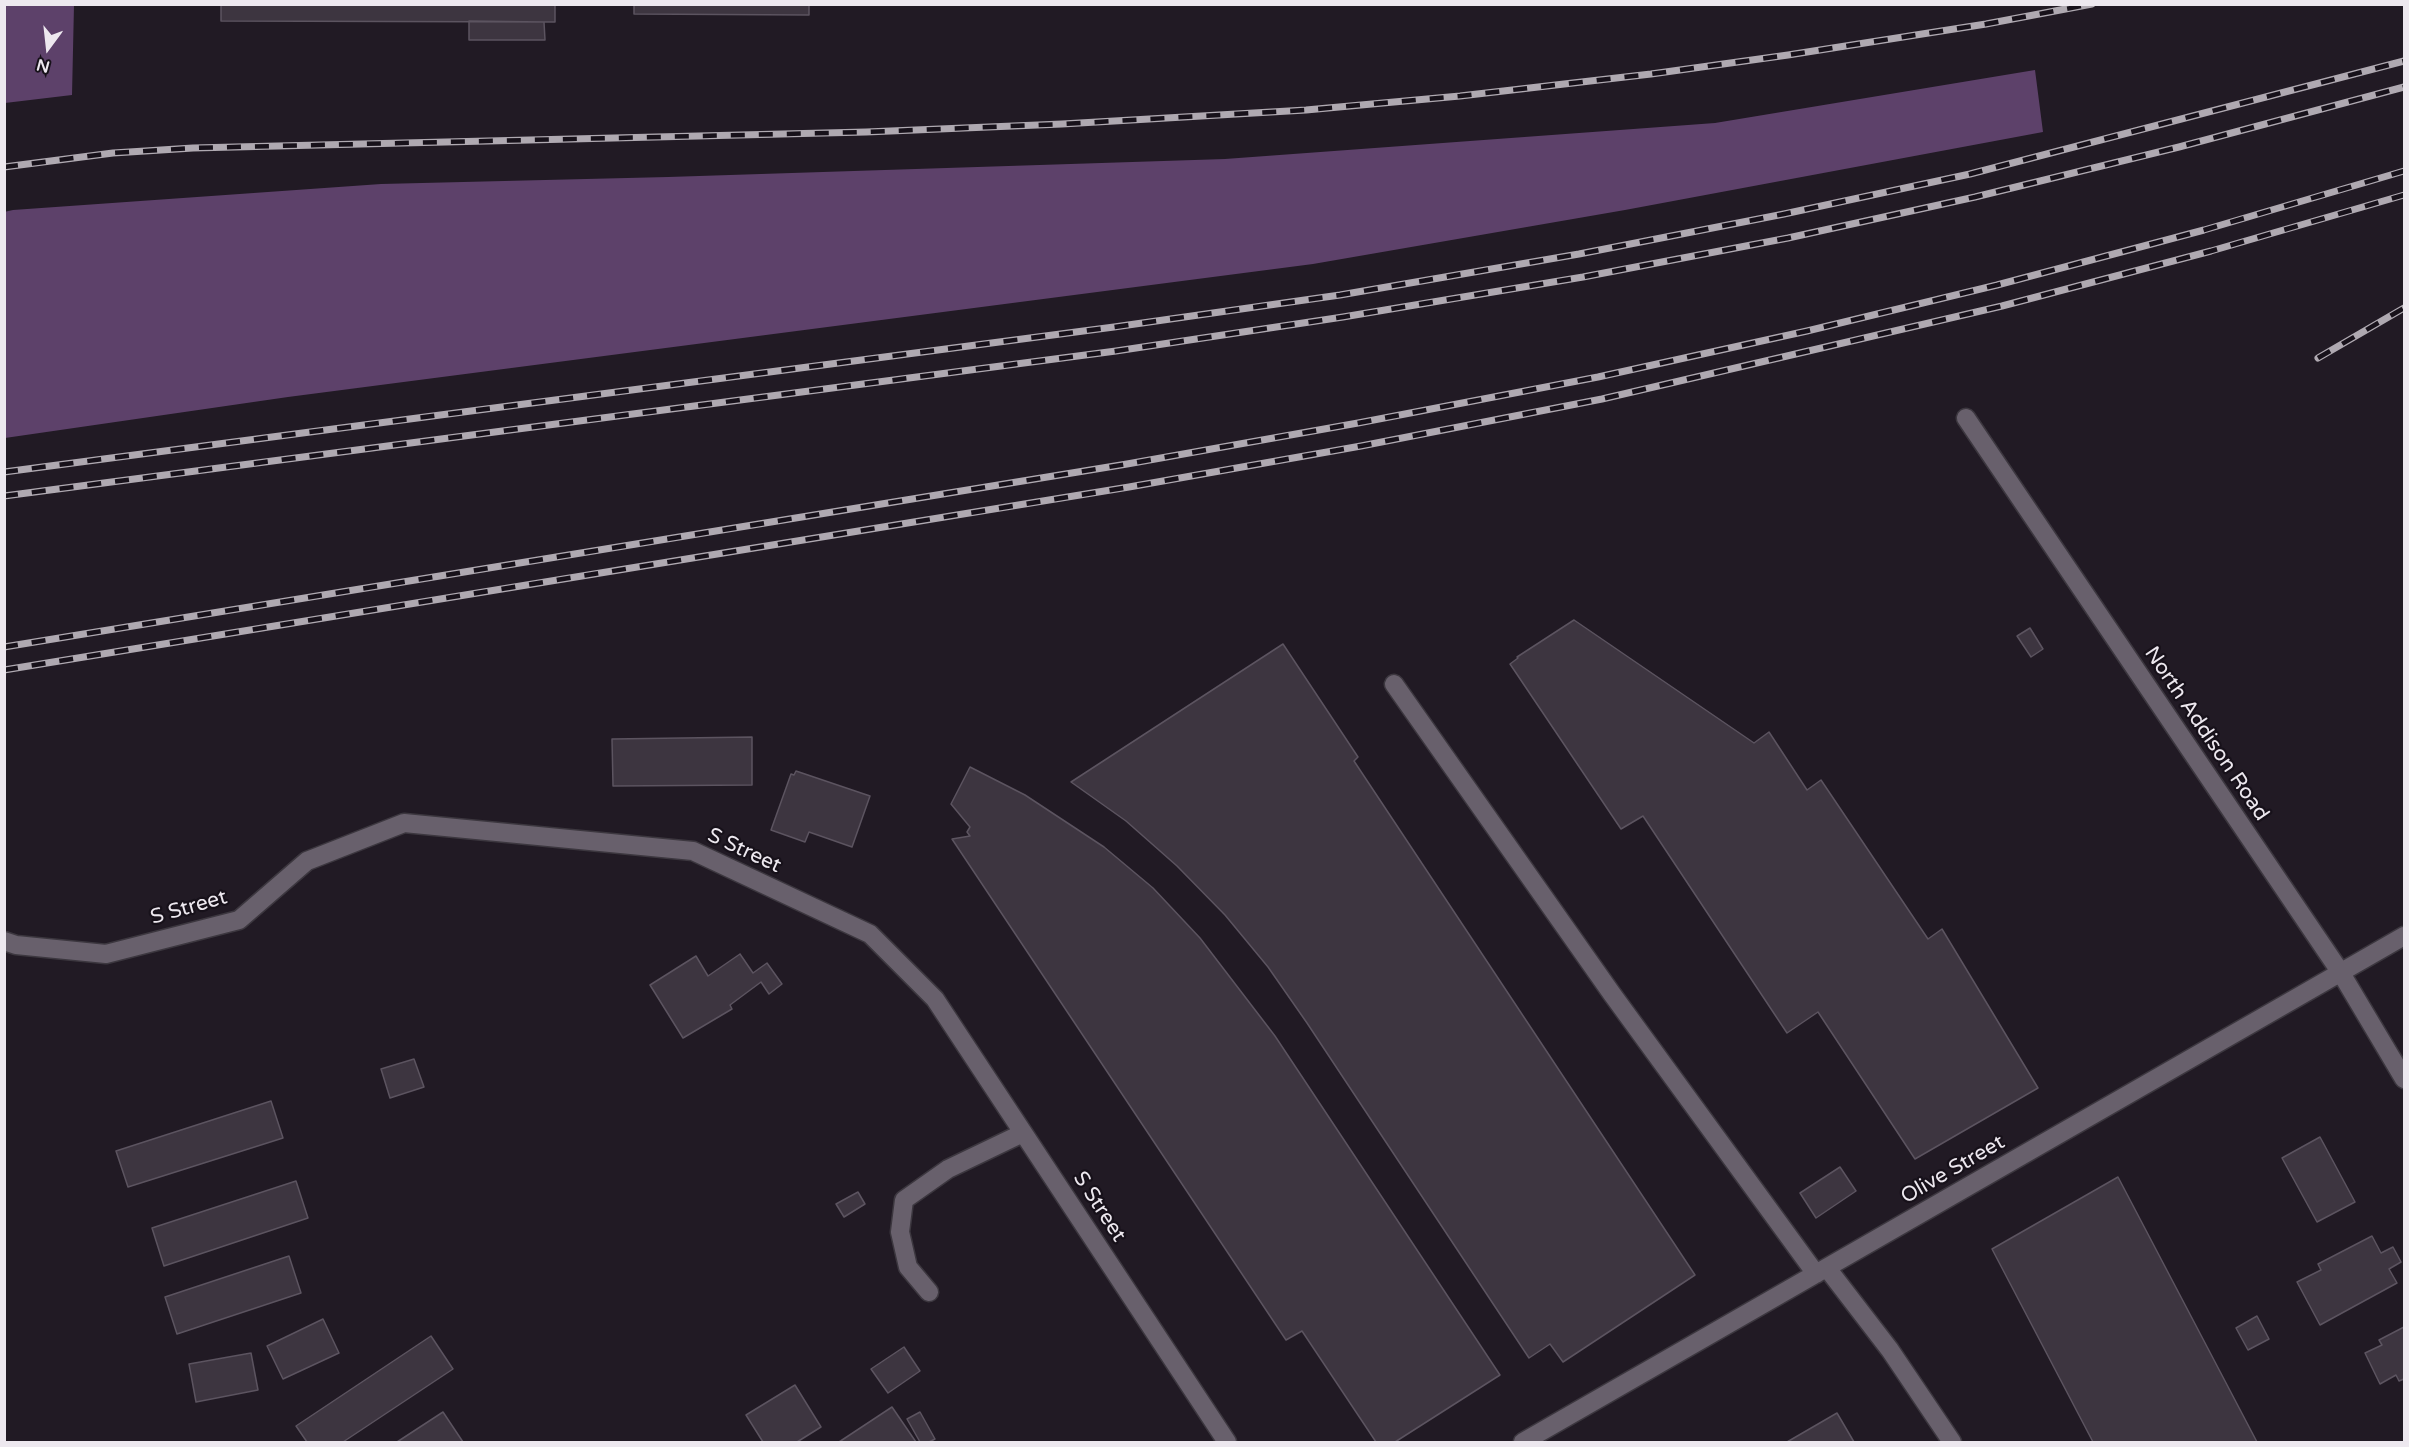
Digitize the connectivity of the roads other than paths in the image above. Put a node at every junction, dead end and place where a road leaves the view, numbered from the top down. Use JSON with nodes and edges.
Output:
{"nodes":[{"id":1,"x":1966,"y":418,"type":"dead end"},
{"id":2,"x":1394,"y":684,"type":"dead end"},
{"id":3,"x":2404,"y":936,"type":"edge"},
{"id":4,"x":4,"y":941,"type":"edge"},
{"id":5,"x":2341,"y":973,"type":"junction"},
{"id":6,"x":2404,"y":1079,"type":"edge"},
{"id":7,"x":1023,"y":1133,"type":"junction"},
{"id":8,"x":1821,"y":1271,"type":"junction"},
{"id":9,"x":929,"y":1292,"type":"dead end"},
{"id":10,"x":1227,"y":1443,"type":"edge"},
{"id":11,"x":1523,"y":1443,"type":"edge"},
{"id":12,"x":1952,"y":1443,"type":"edge"}],
"edges":[{"from":1,"to":5,"type":"street","name":"North Addison Road"},
{"from":2,"to":8,"type":"street"},
{"from":3,"to":5,"type":"street","name":"Olive Street"},
{"from":4,"to":7,"type":"street","name":"S Street"},
{"from":5,"to":6,"type":"street","name":"North Addison Road"},
{"from":5,"to":8,"type":"street","name":"Olive Street"},
{"from":7,"to":9,"type":"street"},
{"from":7,"to":10,"type":"street","name":"S Street"},
{"from":8,"to":11,"type":"street","name":"Olive Street"},
{"from":8,"to":12,"type":"street"}]}
